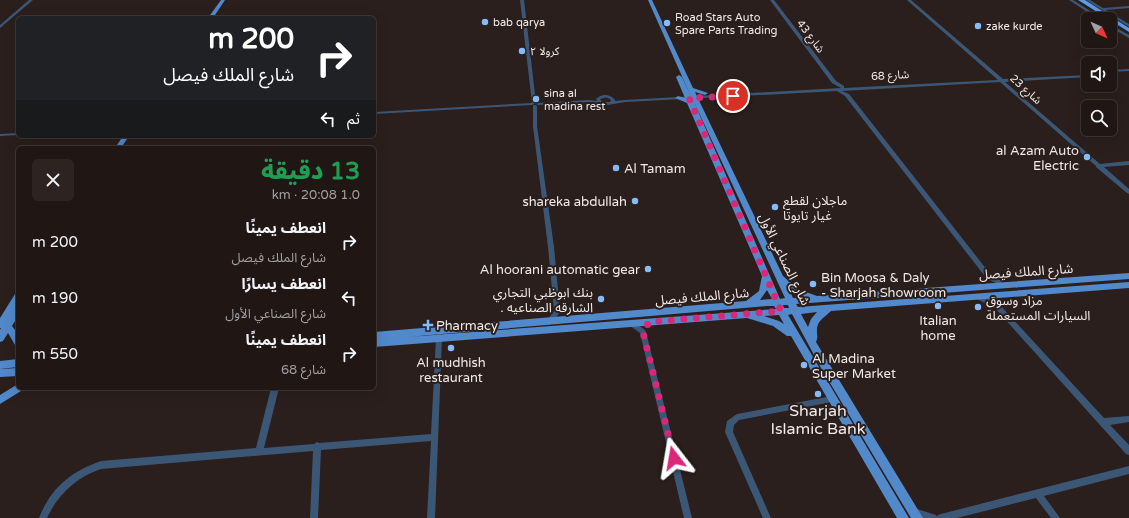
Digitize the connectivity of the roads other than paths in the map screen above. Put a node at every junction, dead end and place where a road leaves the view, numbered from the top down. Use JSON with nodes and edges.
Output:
{"nodes":[{"id":1,"x":31,"y":0,"type":"edge"},
{"id":2,"x":218,"y":0,"type":"edge"},
{"id":3,"x":223,"y":0,"type":"edge"},
{"id":4,"x":522,"y":0,"type":"edge"},
{"id":5,"x":645,"y":0,"type":"edge"},
{"id":6,"x":650,"y":0,"type":"edge"},
{"id":7,"x":772,"y":0,"type":"edge"},
{"id":8,"x":909,"y":0,"type":"edge"},
{"id":9,"x":1071,"y":0,"type":"edge"},
{"id":10,"x":1076,"y":0,"type":"edge"},
{"id":11,"x":1081,"y":0,"type":"edge"},
{"id":12,"x":1088,"y":0,"type":"edge"},
{"id":13,"x":1129,"y":7,"type":"edge"},
{"id":14,"x":1102,"y":9,"type":"junction"},
{"id":15,"x":1089,"y":12,"type":"edge"},
{"id":16,"x":1096,"y":12,"type":"edge"},
{"id":17,"x":207,"y":16,"type":"edge"},
{"id":18,"x":211,"y":16,"type":"edge"},
{"id":19,"x":1117,"y":25,"type":"edge"},
{"id":20,"x":0,"y":27,"type":"edge"},
{"id":21,"x":1117,"y":28,"type":"edge"},
{"id":22,"x":1128,"y":32,"type":"edge"},
{"id":23,"x":1129,"y":70,"type":"edge"},
{"id":24,"x":1117,"y":71,"type":"edge"},
{"id":25,"x":993,"y":73,"type":"junction"},
{"id":26,"x":1129,"y":73,"type":"edge"},
{"id":27,"x":1081,"y":74,"type":"edge"},
{"id":28,"x":1117,"y":74,"type":"edge"},
{"id":29,"x":1081,"y":75,"type":"edge"},
{"id":30,"x":1013,"y":79,"type":"junction"},
{"id":31,"x":988,"y":80,"type":"junction"},
{"id":32,"x":1001,"y":80,"type":"junction"},
{"id":33,"x":835,"y":86,"type":"junction"},
{"id":34,"x":1010,"y":88,"type":"junction"},
{"id":35,"x":849,"y":89,"type":"junction"},
{"id":36,"x":706,"y":95,"type":"junction"},
{"id":37,"x":847,"y":95,"type":"junction"},
{"id":38,"x":691,"y":96,"type":"junction"},
{"id":39,"x":610,"y":97,"type":"junction"},
{"id":40,"x":676,"y":97,"type":"junction"},
{"id":41,"x":599,"y":100,"type":"junction"},
{"id":42,"x":612,"y":102,"type":"junction"},
{"id":43,"x":535,"y":104,"type":"junction"},
{"id":44,"x":376,"y":113,"type":"edge"},
{"id":45,"x":16,"y":134,"type":"edge"},
{"id":46,"x":0,"y":135,"type":"edge"},
{"id":47,"x":1129,"y":164,"type":"edge"},
{"id":48,"x":1101,"y":165,"type":"junction"},
{"id":49,"x":1129,"y":192,"type":"edge"},
{"id":50,"x":764,"y":270,"type":"junction"},
{"id":51,"x":775,"y":270,"type":"junction"},
{"id":52,"x":1129,"y":276,"type":"edge"},
{"id":53,"x":989,"y":277,"type":"junction"},
{"id":54,"x":1037,"y":283,"type":"junction"},
{"id":55,"x":1129,"y":285,"type":"edge"},
{"id":56,"x":1005,"y":286,"type":"junction"},
{"id":57,"x":984,"y":287,"type":"junction"},
{"id":58,"x":1024,"y":292,"type":"junction"},
{"id":59,"x":997,"y":294,"type":"junction"},
{"id":60,"x":978,"y":296,"type":"junction"},
{"id":61,"x":831,"y":299,"type":"junction"},
{"id":62,"x":16,"y":300,"type":"edge"},
{"id":63,"x":784,"y":302,"type":"junction"},
{"id":64,"x":746,"y":305,"type":"junction"},
{"id":65,"x":997,"y":306,"type":"junction"},
{"id":66,"x":829,"y":309,"type":"junction"},
{"id":67,"x":16,"y":311,"type":"edge"},
{"id":68,"x":788,"y":311,"type":"junction"},
{"id":69,"x":557,"y":312,"type":"junction"},
{"id":70,"x":742,"y":314,"type":"junction"},
{"id":71,"x":570,"y":321,"type":"junction"},
{"id":72,"x":649,"y":322,"type":"junction"},
{"id":73,"x":547,"y":323,"type":"junction"},
{"id":74,"x":630,"y":323,"type":"junction"},
{"id":75,"x":2,"y":324,"type":"edge"},
{"id":76,"x":643,"y":332,"type":"junction"},
{"id":77,"x":376,"y":336,"type":"edge"},
{"id":78,"x":439,"y":337,"type":"junction"},
{"id":79,"x":795,"y":337,"type":"junction"},
{"id":80,"x":0,"y":338,"type":"edge"},
{"id":81,"x":16,"y":340,"type":"edge"},
{"id":82,"x":376,"y":342,"type":"edge"},
{"id":83,"x":814,"y":346,"type":"junction"},
{"id":84,"x":16,"y":363,"type":"edge"},
{"id":85,"x":0,"y":365,"type":"edge"},
{"id":86,"x":824,"y":366,"type":"junction"},
{"id":87,"x":16,"y":372,"type":"edge"},
{"id":88,"x":0,"y":373,"type":"edge"},
{"id":89,"x":16,"y":389,"type":"edge"},
{"id":90,"x":274,"y":390,"type":"edge"},
{"id":91,"x":832,"y":399,"type":"junction"},
{"id":92,"x":0,"y":400,"type":"edge"},
{"id":93,"x":1129,"y":419,"type":"edge"},
{"id":94,"x":1102,"y":422,"type":"junction"},
{"id":95,"x":435,"y":437,"type":"junction"},
{"id":96,"x":317,"y":446,"type":"junction"},
{"id":97,"x":259,"y":451,"type":"junction"},
{"id":98,"x":1129,"y":451,"type":"edge"},
{"id":99,"x":1129,"y":470,"type":"edge"},
{"id":100,"x":1037,"y":493,"type":"junction"},
{"id":101,"x":915,"y":515,"type":"edge"},
{"id":102,"x":43,"y":518,"type":"edge"},
{"id":103,"x":314,"y":518,"type":"edge"},
{"id":104,"x":431,"y":518,"type":"edge"},
{"id":105,"x":688,"y":518,"type":"edge"},
{"id":106,"x":767,"y":518,"type":"edge"},
{"id":107,"x":903,"y":518,"type":"edge"},
{"id":108,"x":933,"y":518,"type":"edge"},
{"id":109,"x":941,"y":518,"type":"edge"},
{"id":110,"x":1056,"y":518,"type":"edge"}],
"edges":[{"from":1,"to":20,"type":"street"},
{"from":2,"to":17,"type":"main road"},
{"from":3,"to":18,"type":"main road"},
{"from":4,"to":43,"type":"street"},
{"from":5,"to":38,"type":"main road","name":"شارع الصناعي الأول"},
{"from":6,"to":38,"type":"main road","name":"شارع الصناعي الأول"},
{"from":7,"to":33,"type":"street","name":"شارع 43"},
{"from":8,"to":25,"type":"street","name":"شارع 23"},
{"from":9,"to":15,"type":"street"},
{"from":10,"to":16,"type":"highway"},
{"from":11,"to":22,"type":"highway"},
{"from":12,"to":14,"type":"street"},
{"from":13,"to":14,"type":"street"},
{"from":14,"to":22,"type":"street"},
{"from":19,"to":22,"type":"highway"},
{"from":21,"to":22,"type":"street"},
{"from":23,"to":24,"type":"street"},
{"from":25,"to":30,"type":"street"},
{"from":25,"to":31,"type":"street"},
{"from":25,"to":32,"type":"street","name":"شارع 23"},
{"from":26,"to":28,"type":"street"},
{"from":27,"to":30,"type":"street","name":"شارع 68"},
{"from":29,"to":30,"type":"street","name":"شارع 68"},
{"from":30,"to":32,"type":"street","name":"شارع 68"},
{"from":30,"to":34,"type":"street"},
{"from":31,"to":32,"type":"street","name":"شارع 68"},
{"from":31,"to":33,"type":"street","name":"شارع 68"},
{"from":31,"to":34,"type":"street"},
{"from":31,"to":35,"type":"street","name":"شارع 68"},
{"from":32,"to":34,"type":"street","name":"شارع 23"},
{"from":33,"to":35,"type":"street","name":"شارع 68"},
{"from":33,"to":36,"type":"street","name":"شارع 68"},
{"from":33,"to":37,"type":"street"},
{"from":34,"to":48,"type":"street","name":"شارع 23"},
{"from":35,"to":37,"type":"street"},
{"from":36,"to":38,"type":"main road"},
{"from":36,"to":38,"type":"main road"},
{"from":37,"to":53,"type":"street"},
{"from":38,"to":40,"type":"main road"},
{"from":38,"to":40,"type":"main road"},
{"from":38,"to":50,"type":"main road","name":"شارع الصناعي الأول"},
{"from":38,"to":51,"type":"main road","name":"شارع الصناعي الأول"},
{"from":39,"to":40,"type":"street"},
{"from":39,"to":41,"type":"street"},
{"from":39,"to":42,"type":"street"},
{"from":40,"to":42,"type":"street"},
{"from":41,"to":42,"type":"street"},
{"from":41,"to":43,"type":"street"},
{"from":43,"to":44,"type":"street"},
{"from":43,"to":69,"type":"street"},
{"from":45,"to":46,"type":"street"},
{"from":47,"to":48,"type":"street"},
{"from":48,"to":49,"type":"street","name":"شارع 23"},
{"from":50,"to":63,"type":"main road","name":"شارع الصناعي الأول"},
{"from":50,"to":64,"type":"main road"},
{"from":51,"to":61,"type":"main road"},
{"from":51,"to":63,"type":"main road","name":"شارع الصناعي الأول"},
{"from":52,"to":54,"type":"main road","name":"شارع الملك فيصل"},
{"from":53,"to":56,"type":"street"},
{"from":53,"to":57,"type":"street"},
{"from":54,"to":56,"type":"main road","name":"شارع الملك فيصل"},
{"from":54,"to":58,"type":"main road"},
{"from":55,"to":58,"type":"main road","name":"شارع الملك فيصل"},
{"from":56,"to":57,"type":"main road","name":"شارع الملك فيصل"},
{"from":57,"to":61,"type":"main road","name":"شارع الملك فيصل"},
{"from":58,"to":59,"type":"main road","name":"شارع الملك فيصل"},
{"from":59,"to":60,"type":"main road","name":"شارع الملك فيصل"},
{"from":59,"to":65,"type":"street"},
{"from":60,"to":65,"type":"street"},
{"from":60,"to":66,"type":"main road","name":"شارع الملك فيصل"},
{"from":61,"to":63,"type":"main road","name":"شارع الملك فيصل"},
{"from":62,"to":75,"type":"main road"},
{"from":63,"to":64,"type":"main road","name":"شارع الملك فيصل"},
{"from":63,"to":68,"type":"main road"},
{"from":63,"to":68,"type":"main road","name":"شارع الصناعي الأول"},
{"from":64,"to":71,"type":"main road","name":"شارع الملك فيصل"},
{"from":65,"to":94,"type":"street"},
{"from":66,"to":68,"type":"main road","name":"شارع الملك فيصل"},
{"from":66,"to":83,"type":"main road"},
{"from":67,"to":75,"type":"main road"},
{"from":68,"to":70,"type":"main road","name":"شارع الملك فيصل"},
{"from":68,"to":79,"type":"main road","name":"شارع الصناعي الأول"},
{"from":68,"to":83,"type":"main road","name":"شارع الصناعي الأول"},
{"from":68,"to":86,"type":"main road"},
{"from":69,"to":71,"type":"street"},
{"from":69,"to":73,"type":"street"},
{"from":70,"to":72,"type":"main road","name":"شارع الملك فيصل"},
{"from":70,"to":79,"type":"main road"},
{"from":71,"to":73,"type":"main road","name":"شارع الملك فيصل"},
{"from":72,"to":74,"type":"main road","name":"شارع الملك فيصل"},
{"from":72,"to":76,"type":"street"},
{"from":73,"to":77,"type":"main road","name":"شارع الملك فيصل"},
{"from":74,"to":76,"type":"street"},
{"from":74,"to":78,"type":"main road","name":"شارع الملك فيصل"},
{"from":75,"to":80,"type":"main road"},
{"from":75,"to":81,"type":"main road"},
{"from":76,"to":105,"type":"street"},
{"from":78,"to":82,"type":"main road","name":"شارع الملك فيصل"},
{"from":78,"to":95,"type":"street"},
{"from":79,"to":91,"type":"main road","name":"شارع الصناعي الأول"},
{"from":83,"to":86,"type":"main road","name":"شارع الصناعي الأول"},
{"from":84,"to":85,"type":"main road"},
{"from":86,"to":101,"type":"main road","name":"شارع الصناعي الأول"},
{"from":87,"to":88,"type":"main road"},
{"from":89,"to":92,"type":"main road"},
{"from":90,"to":97,"type":"street"},
{"from":91,"to":106,"type":"street"},
{"from":91,"to":107,"type":"main road","name":"شارع الصناعي الأول"},
{"from":93,"to":94,"type":"street"},
{"from":94,"to":98,"type":"street"},
{"from":95,"to":96,"type":"street"},
{"from":95,"to":104,"type":"street"},
{"from":96,"to":97,"type":"street"},
{"from":96,"to":103,"type":"street"},
{"from":97,"to":102,"type":"street"},
{"from":99,"to":100,"type":"street"},
{"from":100,"to":109,"type":"street"},
{"from":100,"to":110,"type":"street"},
{"from":101,"to":108,"type":"street"}]}
